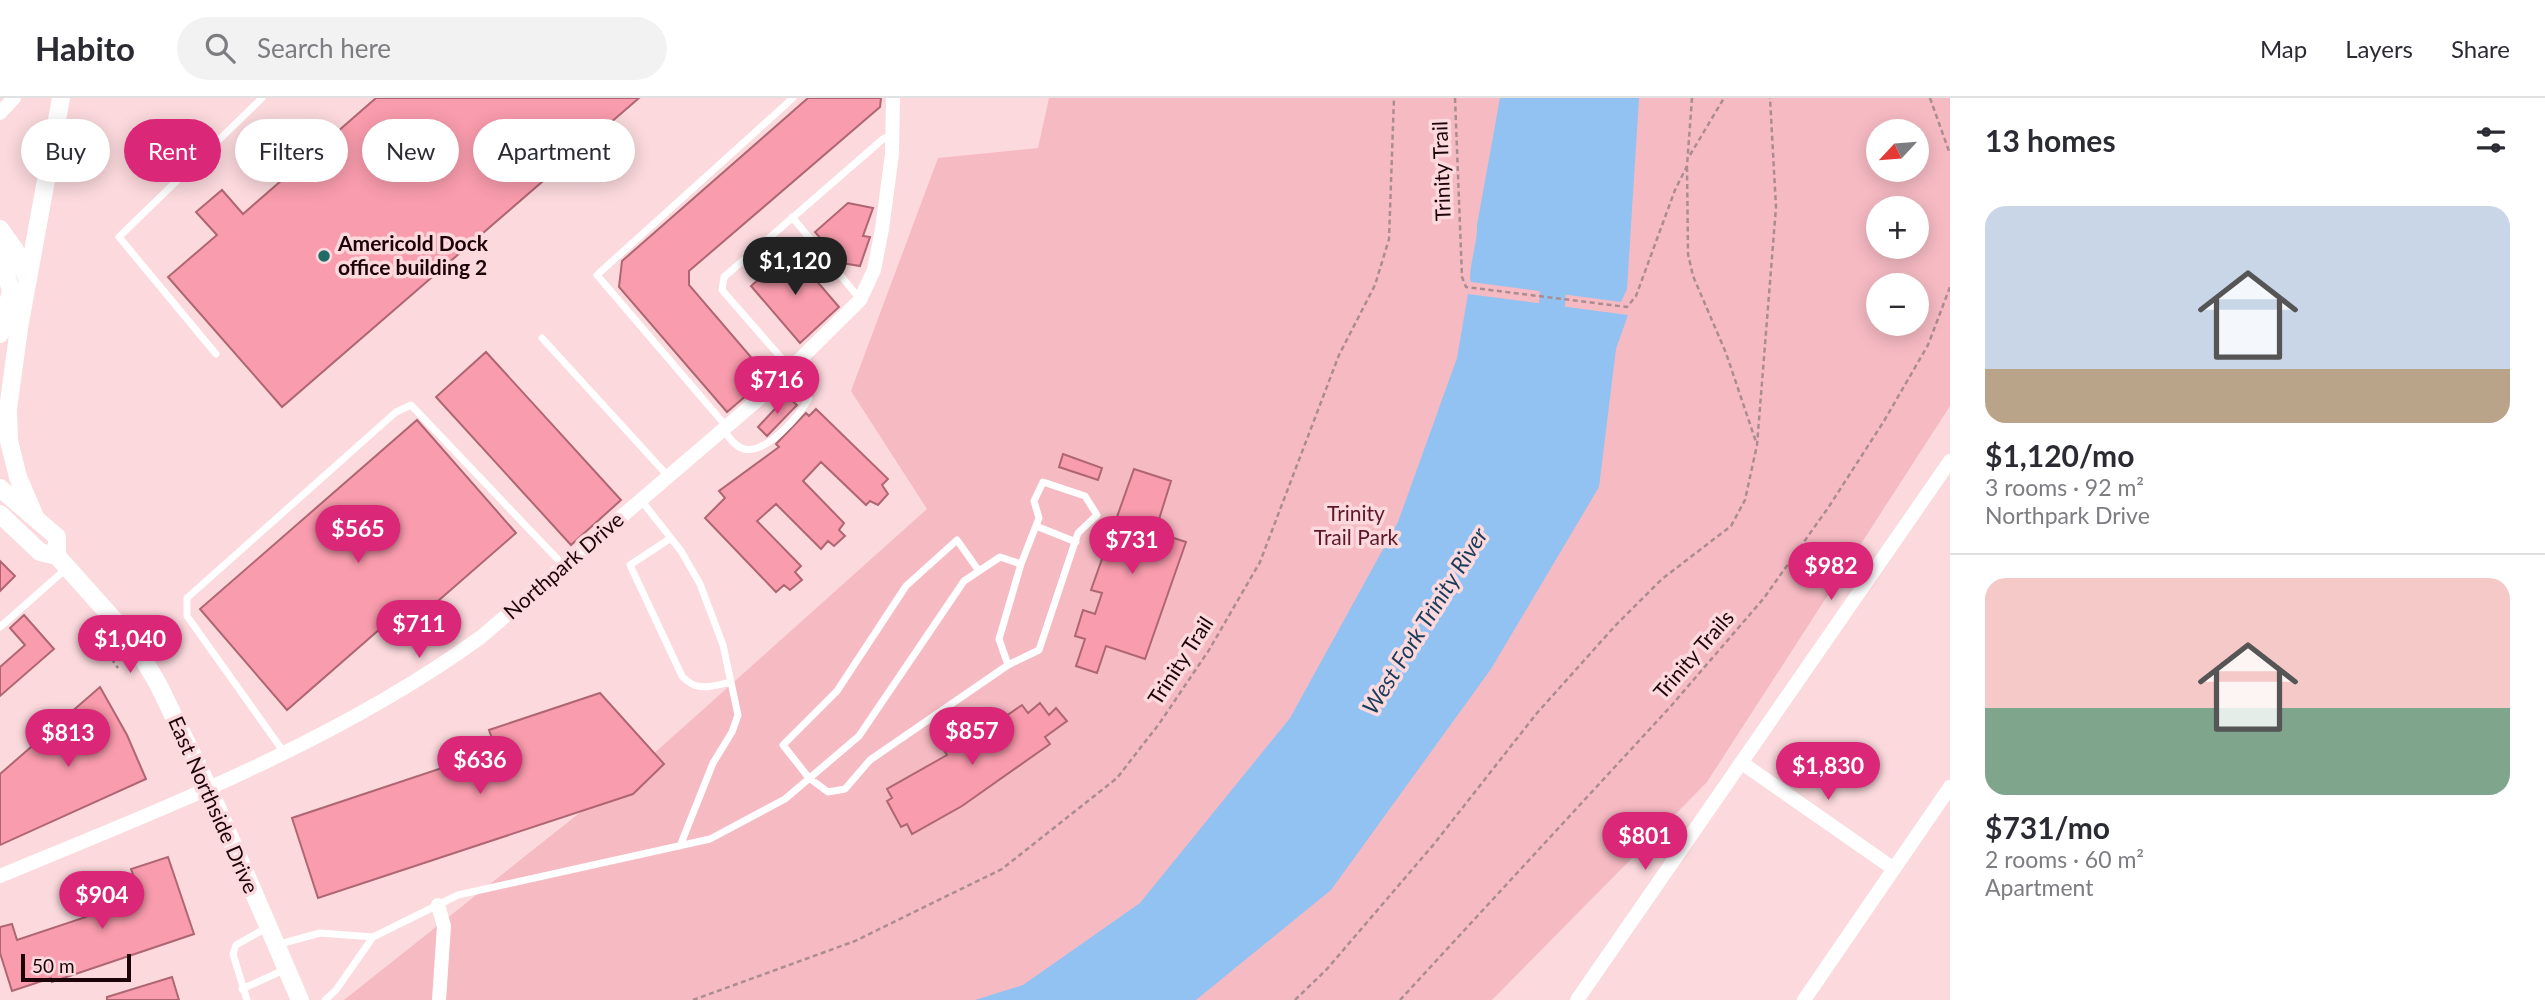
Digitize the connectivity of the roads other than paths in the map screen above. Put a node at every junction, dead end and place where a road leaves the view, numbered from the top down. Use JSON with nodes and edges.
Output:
{"nodes":[{"id":1,"x":14,"y":98,"type":"edge"},
{"id":2,"x":61,"y":98,"type":"edge"},
{"id":3,"x":262,"y":98,"type":"edge"},
{"id":4,"x":793,"y":98,"type":"edge"},
{"id":5,"x":893,"y":98,"type":"edge"},
{"id":6,"x":0,"y":113,"type":"edge"},
{"id":7,"x":892,"y":135,"type":"junction"},
{"id":8,"x":792,"y":218,"type":"junction"},
{"id":9,"x":0,"y":229,"type":"edge"},
{"id":10,"x":0,"y":253,"type":"edge"},
{"id":11,"x":28,"y":280,"type":"junction"},
{"id":12,"x":860,"y":300,"type":"junction"},
{"id":13,"x":0,"y":334,"type":"edge"},
{"id":14,"x":542,"y":338,"type":"dead end"},
{"id":15,"x":216,"y":354,"type":"dead end"},
{"id":16,"x":791,"y":369,"type":"junction"},
{"id":17,"x":725,"y":428,"type":"junction"},
{"id":18,"x":1950,"y":461,"type":"edge"},
{"id":19,"x":668,"y":477,"type":"junction"},
{"id":20,"x":0,"y":488,"type":"edge"},
{"id":21,"x":642,"y":500,"type":"junction"},
{"id":22,"x":0,"y":514,"type":"edge"},
{"id":23,"x":36,"y":519,"type":"junction"},
{"id":24,"x":1036,"y":526,"type":"junction"},
{"id":25,"x":8,"y":527,"type":"edge"},
{"id":26,"x":671,"y":538,"type":"junction"},
{"id":27,"x":1076,"y":541,"type":"junction"},
{"id":28,"x":62,"y":562,"type":"junction"},
{"id":29,"x":1021,"y":564,"type":"junction"},
{"id":30,"x":564,"y":566,"type":"junction"},
{"id":31,"x":979,"y":571,"type":"junction"},
{"id":32,"x":0,"y":627,"type":"edge"},
{"id":33,"x":1009,"y":665,"type":"junction"},
{"id":34,"x":731,"y":682,"type":"junction"},
{"id":35,"x":283,"y":751,"type":"junction"},
{"id":36,"x":1742,"y":763,"type":"junction"},
{"id":37,"x":809,"y":778,"type":"junction"},
{"id":38,"x":1950,"y":787,"type":"edge"},
{"id":39,"x":209,"y":789,"type":"junction"},
{"id":40,"x":680,"y":846,"type":"junction"},
{"id":41,"x":1894,"y":869,"type":"junction"},
{"id":42,"x":0,"y":876,"type":"edge"},
{"id":43,"x":438,"y":905,"type":"junction"},
{"id":44,"x":268,"y":927,"type":"junction"},
{"id":45,"x":373,"y":937,"type":"junction"},
{"id":46,"x":276,"y":945,"type":"junction"},
{"id":47,"x":286,"y":969,"type":"junction"},
{"id":48,"x":242,"y":989,"type":"junction"},
{"id":49,"x":247,"y":1000,"type":"edge"},
{"id":50,"x":300,"y":1000,"type":"edge"},
{"id":51,"x":325,"y":1000,"type":"edge"},
{"id":52,"x":439,"y":1000,"type":"edge"},
{"id":53,"x":1577,"y":1000,"type":"edge"},
{"id":54,"x":1804,"y":1000,"type":"edge"}],
"edges":[{"from":1,"to":6,"type":"street"},
{"from":2,"to":11,"type":"street"},
{"from":3,"to":15,"type":"lane"},
{"from":4,"to":17,"type":"lane"},
{"from":5,"to":7,"type":"street","name":"Northpark Drive"},
{"from":7,"to":8,"type":"lane"},
{"from":7,"to":12,"type":"street","name":"Northpark Drive"},
{"from":8,"to":12,"type":"lane"},
{"from":8,"to":16,"type":"lane"},
{"from":9,"to":11,"type":"street"},
{"from":10,"to":13,"type":"street"},
{"from":11,"to":23,"type":"street"},
{"from":12,"to":16,"type":"street","name":"Northpark Drive"},
{"from":14,"to":19,"type":"lane"},
{"from":16,"to":17,"type":"street","name":"Northpark Drive"},
{"from":16,"to":17,"type":"lane"},
{"from":17,"to":19,"type":"street","name":"Northpark Drive"},
{"from":18,"to":36,"type":"street"},
{"from":19,"to":21,"type":"street","name":"Northpark Drive"},
{"from":20,"to":23,"type":"street","name":"East Northside Drive"},
{"from":21,"to":26,"type":"lane"},
{"from":21,"to":30,"type":"street","name":"Northpark Drive"},
{"from":22,"to":25,"type":"street","name":"East Northside Drive"},
{"from":23,"to":28,"type":"street","name":"East Northside Drive"},
{"from":24,"to":27,"type":"lane"},
{"from":24,"to":27,"type":"lane"},
{"from":24,"to":29,"type":"lane"},
{"from":25,"to":28,"type":"street","name":"East Northside Drive"},
{"from":26,"to":34,"type":"lane"},
{"from":26,"to":34,"type":"lane"},
{"from":27,"to":33,"type":"lane"},
{"from":28,"to":32,"type":"lane"},
{"from":28,"to":39,"type":"street","name":"East Northside Drive"},
{"from":29,"to":31,"type":"lane"},
{"from":29,"to":33,"type":"lane"},
{"from":30,"to":35,"type":"street","name":"Northpark Drive"},
{"from":30,"to":35,"type":"lane"},
{"from":31,"to":37,"type":"lane"},
{"from":31,"to":37,"type":"lane"},
{"from":33,"to":37,"type":"lane"},
{"from":34,"to":40,"type":"lane"},
{"from":35,"to":39,"type":"street","name":"Northpark Drive"},
{"from":36,"to":41,"type":"street"},
{"from":36,"to":53,"type":"street"},
{"from":37,"to":40,"type":"lane"},
{"from":38,"to":41,"type":"street"},
{"from":39,"to":42,"type":"street","name":"Northpark Drive"},
{"from":39,"to":44,"type":"street","name":"East Northside Drive"},
{"from":40,"to":43,"type":"lane"},
{"from":41,"to":54,"type":"street"},
{"from":43,"to":45,"type":"lane"},
{"from":43,"to":52,"type":"street"},
{"from":44,"to":46,"type":"street","name":"East Northside Drive"},
{"from":44,"to":48,"type":"lane"},
{"from":45,"to":46,"type":"lane"},
{"from":45,"to":51,"type":"lane"},
{"from":46,"to":47,"type":"street","name":"East Northside Drive"},
{"from":47,"to":48,"type":"lane"},
{"from":47,"to":50,"type":"street","name":"East Northside Drive"},
{"from":48,"to":49,"type":"lane"}]}
